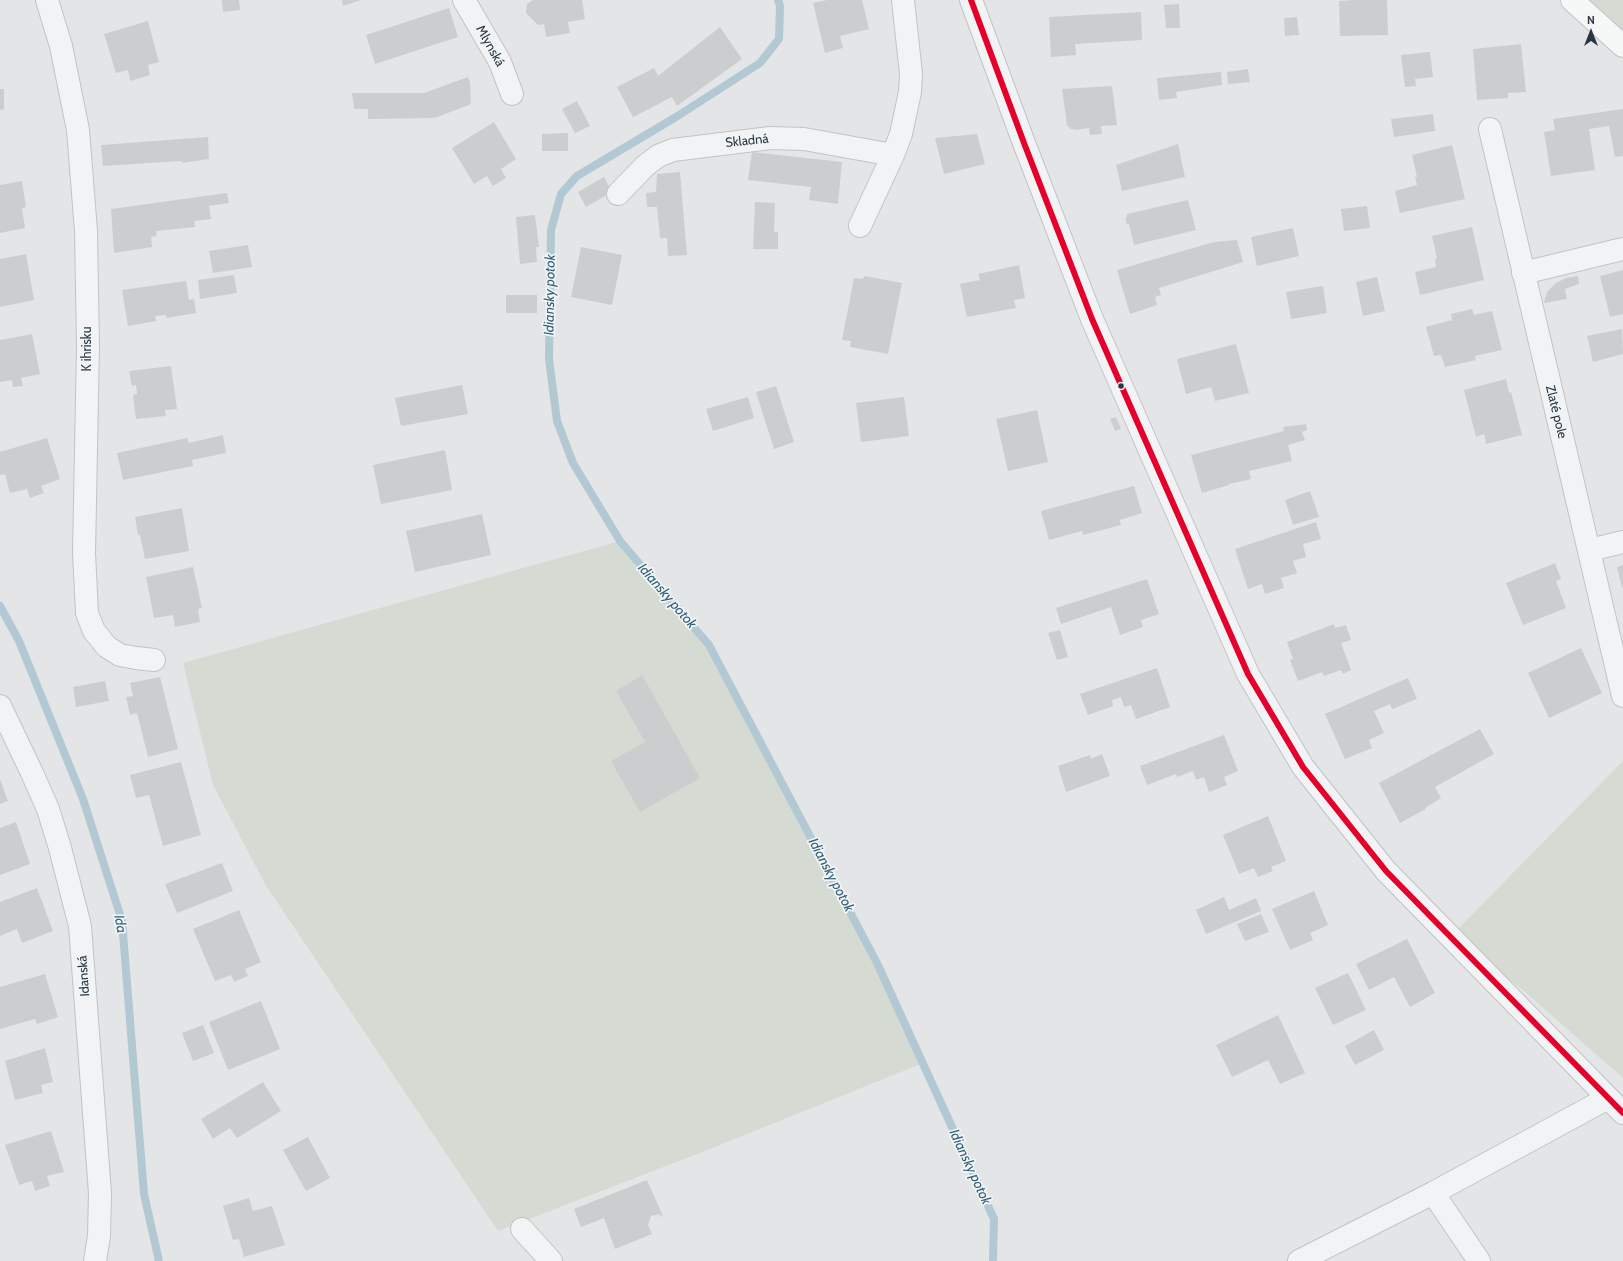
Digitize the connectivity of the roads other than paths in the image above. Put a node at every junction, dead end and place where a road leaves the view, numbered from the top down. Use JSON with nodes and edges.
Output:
{"nodes":[{"id":1,"x":47,"y":0,"type":"edge"},
{"id":2,"x":464,"y":0,"type":"edge"},
{"id":3,"x":903,"y":0,"type":"edge"},
{"id":4,"x":972,"y":0,"type":"edge"},
{"id":5,"x":1572,"y":0,"type":"edge"},
{"id":6,"x":1623,"y":46,"type":"edge"},
{"id":7,"x":512,"y":94,"type":"dead end"},
{"id":8,"x":1490,"y":129,"type":"dead end"},
{"id":9,"x":893,"y":155,"type":"junction"},
{"id":10,"x":618,"y":194,"type":"dead end"},
{"id":11,"x":860,"y":226,"type":"dead end"},
{"id":12,"x":1623,"y":249,"type":"edge"},
{"id":13,"x":1523,"y":273,"type":"junction"},
{"id":14,"x":1623,"y":542,"type":"edge"},
{"id":15,"x":1590,"y":550,"type":"junction"},
{"id":16,"x":154,"y":660,"type":"dead end"},
{"id":17,"x":1623,"y":696,"type":"edge"},
{"id":18,"x":0,"y":706,"type":"edge"},
{"id":19,"x":1608,"y":1098,"type":"junction"},
{"id":20,"x":1623,"y":1113,"type":"edge"},
{"id":21,"x":1433,"y":1193,"type":"junction"},
{"id":22,"x":522,"y":1229,"type":"dead end"},
{"id":23,"x":95,"y":1261,"type":"edge"},
{"id":24,"x":551,"y":1261,"type":"edge"},
{"id":25,"x":1299,"y":1261,"type":"edge"},
{"id":26,"x":1479,"y":1261,"type":"edge"}],
"edges":[{"from":1,"to":16,"type":"street","name":"K ihrisku"},
{"from":2,"to":7,"type":"street","name":"Mlynská"},
{"from":3,"to":9,"type":"street"},
{"from":4,"to":19,"type":"street"},
{"from":5,"to":6,"type":"main road"},
{"from":8,"to":13,"type":"street","name":"Zlaté pole"},
{"from":9,"to":10,"type":"street","name":"Skladná"},
{"from":9,"to":11,"type":"street"},
{"from":12,"to":13,"type":"street"},
{"from":13,"to":15,"type":"street","name":"Zlaté pole"},
{"from":14,"to":15,"type":"street"},
{"from":15,"to":17,"type":"street","name":"Zlaté pole"},
{"from":18,"to":23,"type":"street","name":"Idanská"},
{"from":19,"to":20,"type":"street"},
{"from":19,"to":21,"type":"street"},
{"from":21,"to":25,"type":"street"},
{"from":21,"to":26,"type":"street"},
{"from":22,"to":24,"type":"street"}]}
